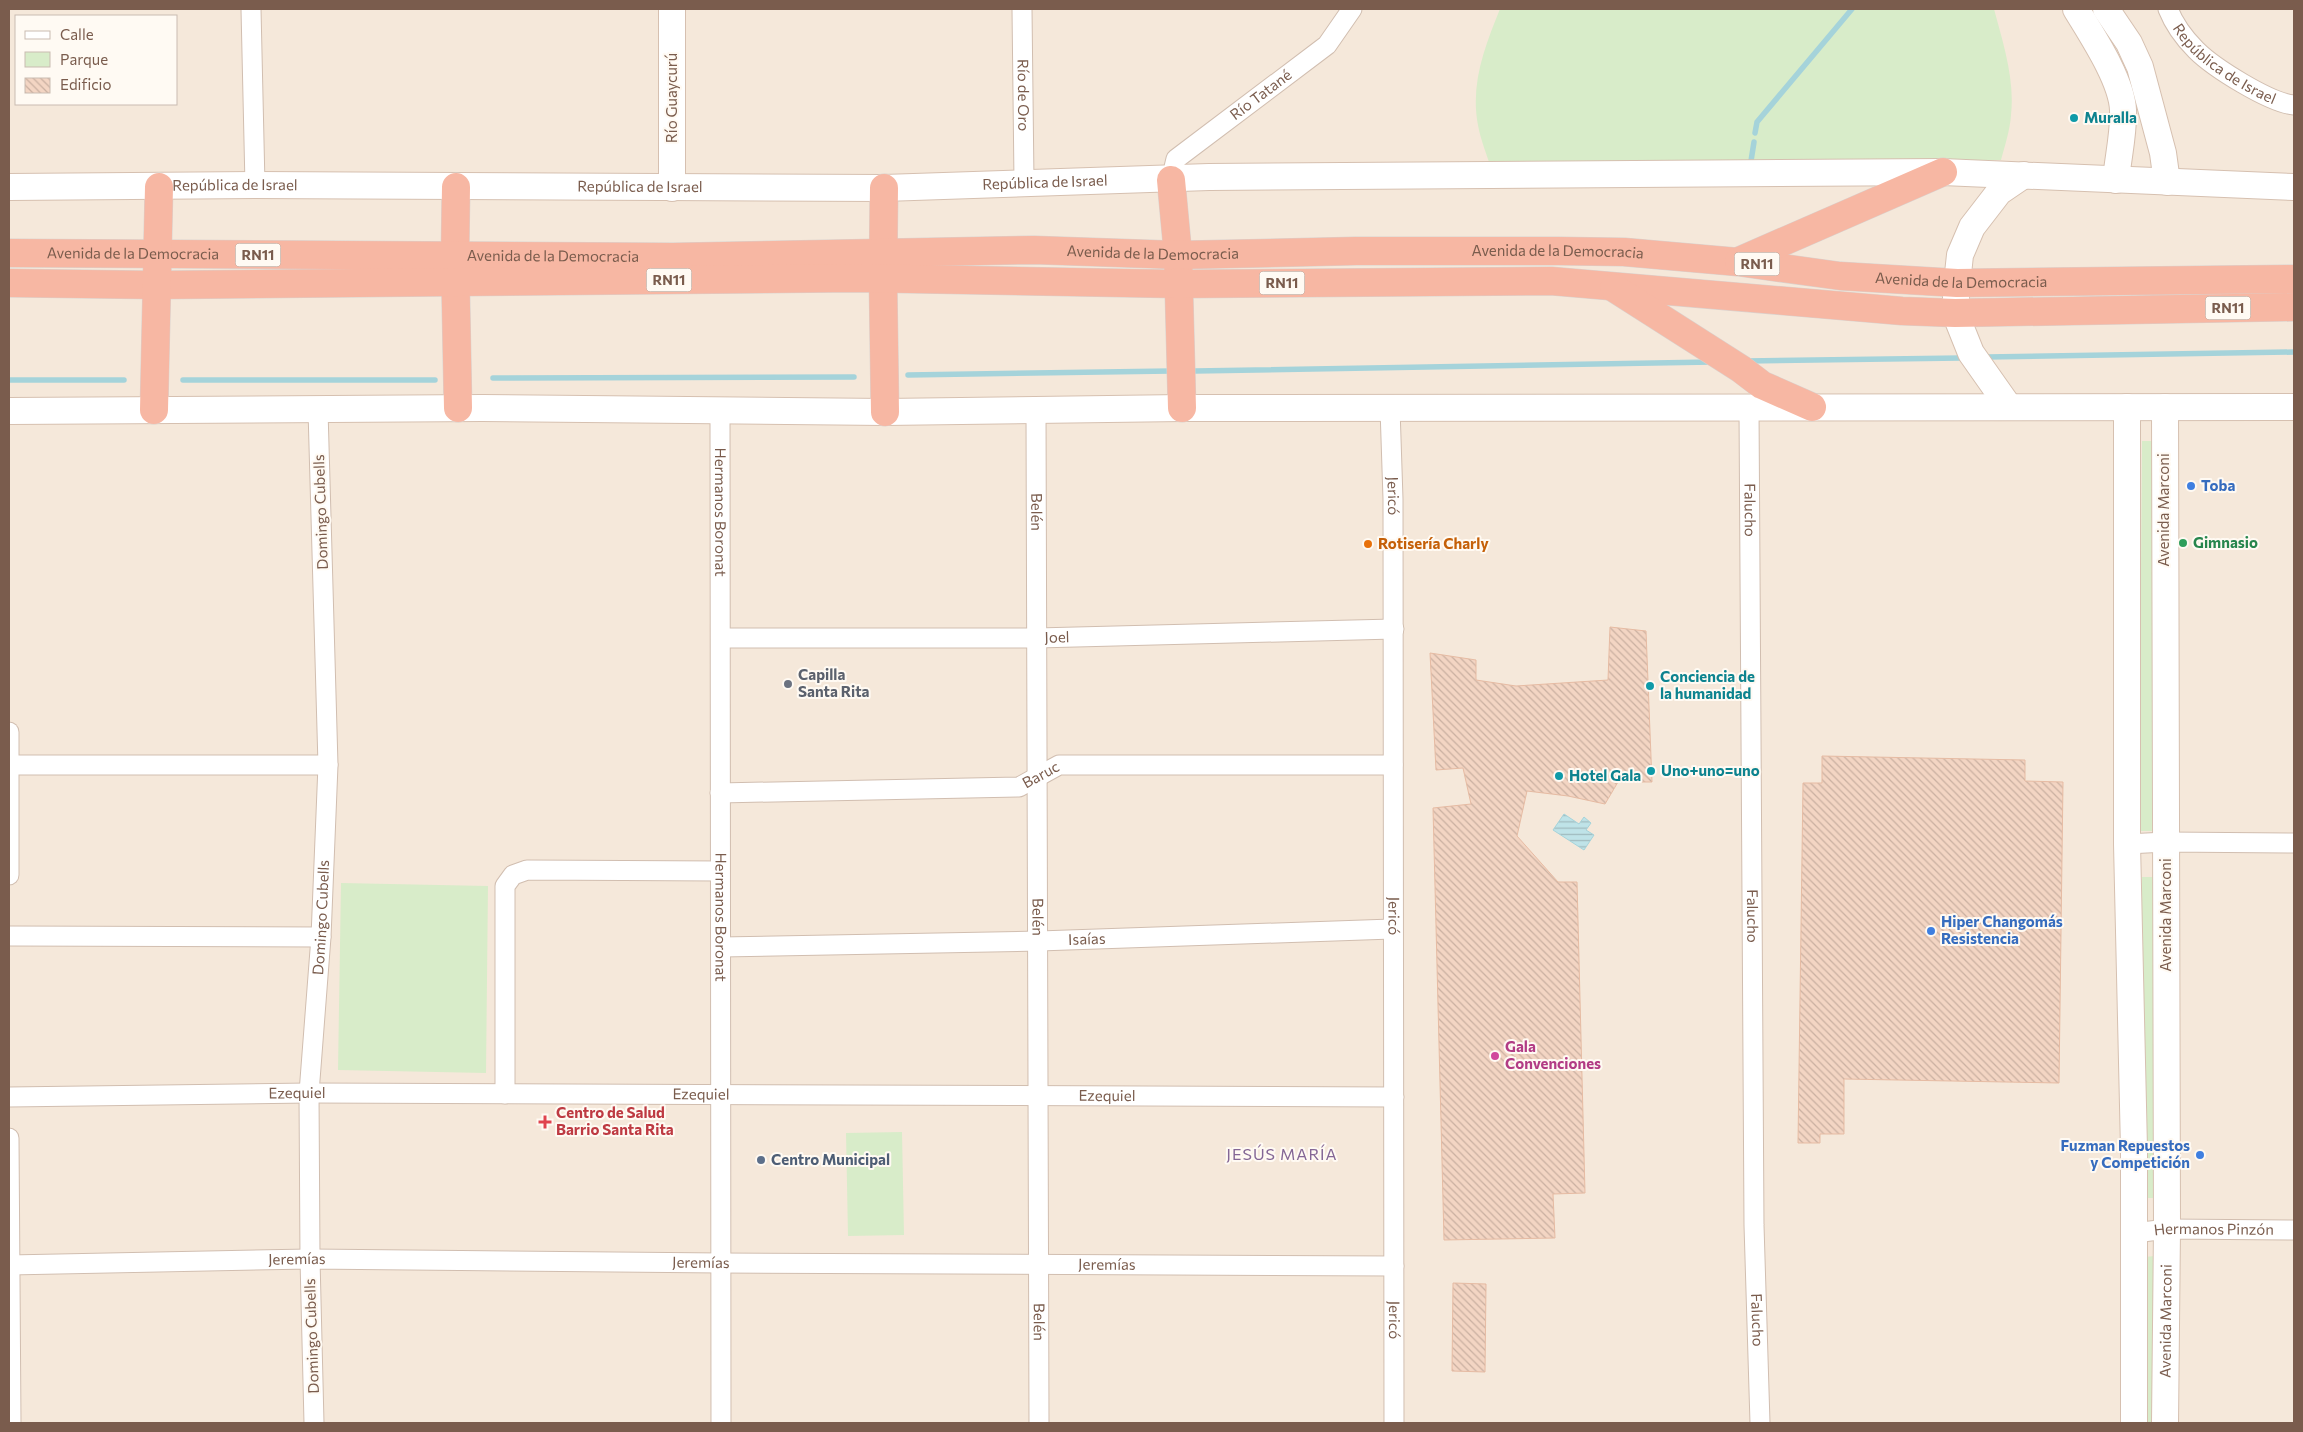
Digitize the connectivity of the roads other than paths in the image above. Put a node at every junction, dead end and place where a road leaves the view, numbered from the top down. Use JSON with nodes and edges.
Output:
{"nodes":[{"id":1,"x":251,"y":9,"type":"edge"},
{"id":2,"x":672,"y":9,"type":"edge"},
{"id":3,"x":1022,"y":9,"type":"edge"},
{"id":4,"x":1352,"y":9,"type":"edge"},
{"id":5,"x":2076,"y":9,"type":"edge"},
{"id":6,"x":2106,"y":9,"type":"edge"},
{"id":7,"x":2168,"y":9,"type":"edge"},
{"id":8,"x":2294,"y":105,"type":"edge"},
{"id":9,"x":1943,"y":172,"type":"junction"},
{"id":10,"x":2024,"y":175,"type":"junction"},
{"id":11,"x":1171,"y":180,"type":"junction"},
{"id":12,"x":2116,"y":180,"type":"junction"},
{"id":13,"x":1024,"y":182,"type":"junction"},
{"id":14,"x":2167,"y":182,"type":"junction"},
{"id":15,"x":255,"y":185,"type":"junction"},
{"id":16,"x":9,"y":186,"type":"edge"},
{"id":17,"x":159,"y":187,"type":"junction"},
{"id":18,"x":456,"y":187,"type":"junction"},
{"id":19,"x":672,"y":188,"type":"junction"},
{"id":20,"x":884,"y":188,"type":"junction"},
{"id":21,"x":2290,"y":190,"type":"edge"},
{"id":22,"x":9,"y":253,"type":"edge"},
{"id":23,"x":158,"y":254,"type":"junction"},
{"id":24,"x":1178,"y":255,"type":"junction"},
{"id":25,"x":1738,"y":262,"type":"junction"},
{"id":26,"x":883,"y":266,"type":"junction"},
{"id":27,"x":456,"y":269,"type":"junction"},
{"id":28,"x":2294,"y":279,"type":"edge"},
{"id":29,"x":9,"y":283,"type":"edge"},
{"id":30,"x":1957,"y":283,"type":"junction"},
{"id":31,"x":1177,"y":284,"type":"junction"},
{"id":32,"x":1608,"y":285,"type":"junction"},
{"id":33,"x":157,"y":286,"type":"junction"},
{"id":34,"x":2294,"y":307,"type":"edge"},
{"id":35,"x":1955,"y":313,"type":"junction"},
{"id":36,"x":2292,"y":404,"type":"edge"},
{"id":37,"x":1812,"y":407,"type":"junction"},
{"id":38,"x":2009,"y":407,"type":"junction"},
{"id":39,"x":2127,"y":407,"type":"junction"},
{"id":40,"x":2165,"y":407,"type":"junction"},
{"id":41,"x":458,"y":408,"type":"junction"},
{"id":42,"x":1182,"y":408,"type":"junction"},
{"id":43,"x":1390,"y":408,"type":"junction"},
{"id":44,"x":1749,"y":408,"type":"junction"},
{"id":45,"x":154,"y":410,"type":"junction"},
{"id":46,"x":318,"y":410,"type":"junction"},
{"id":47,"x":9,"y":411,"type":"edge"},
{"id":48,"x":1036,"y":411,"type":"junction"},
{"id":49,"x":720,"y":412,"type":"junction"},
{"id":50,"x":885,"y":412,"type":"junction"},
{"id":51,"x":1394,"y":629,"type":"junction"},
{"id":52,"x":721,"y":638,"type":"junction"},
{"id":53,"x":1037,"y":638,"type":"junction"},
{"id":54,"x":9,"y":732,"type":"edge"},
{"id":55,"x":9,"y":765,"type":"edge"},
{"id":56,"x":328,"y":765,"type":"junction"},
{"id":57,"x":1393,"y":765,"type":"junction"},
{"id":58,"x":1039,"y":777,"type":"junction"},
{"id":59,"x":720,"y":793,"type":"junction"},
{"id":60,"x":2166,"y":842,"type":"junction"},
{"id":61,"x":2294,"y":843,"type":"edge"},
{"id":62,"x":2127,"y":844,"type":"junction"},
{"id":63,"x":720,"y":871,"type":"junction"},
{"id":64,"x":9,"y":875,"type":"edge"},
{"id":65,"x":1392,"y":929,"type":"junction"},
{"id":66,"x":9,"y":936,"type":"edge"},
{"id":67,"x":321,"y":937,"type":"junction"},
{"id":68,"x":1039,"y":941,"type":"junction"},
{"id":69,"x":721,"y":947,"type":"junction"},
{"id":70,"x":309,"y":1093,"type":"junction"},
{"id":71,"x":505,"y":1094,"type":"junction"},
{"id":72,"x":721,"y":1094,"type":"junction"},
{"id":73,"x":1038,"y":1096,"type":"junction"},
{"id":74,"x":9,"y":1097,"type":"edge"},
{"id":75,"x":1394,"y":1097,"type":"junction"},
{"id":76,"x":9,"y":1138,"type":"edge"},
{"id":77,"x":2167,"y":1229,"type":"junction"},
{"id":78,"x":2294,"y":1230,"type":"edge"},
{"id":79,"x":2134,"y":1233,"type":"junction"},
{"id":80,"x":310,"y":1259,"type":"junction"},
{"id":81,"x":721,"y":1263,"type":"junction"},
{"id":82,"x":9,"y":1264,"type":"edge"},
{"id":83,"x":1039,"y":1264,"type":"junction"},
{"id":84,"x":1394,"y":1266,"type":"junction"},
{"id":85,"x":11,"y":1423,"type":"edge"},
{"id":86,"x":314,"y":1423,"type":"edge"},
{"id":87,"x":721,"y":1423,"type":"edge"},
{"id":88,"x":1039,"y":1423,"type":"edge"},
{"id":89,"x":1394,"y":1423,"type":"edge"},
{"id":90,"x":1760,"y":1423,"type":"edge"},
{"id":91,"x":2134,"y":1423,"type":"edge"},
{"id":92,"x":2165,"y":1423,"type":"edge"}],
"edges":[{"from":1,"to":15,"type":"street"},
{"from":2,"to":19,"type":"street","name":"Río Guaycurú"},
{"from":3,"to":13,"type":"street","name":"Río de Oro"},
{"from":4,"to":11,"type":"street","name":"Río Tatané"},
{"from":5,"to":12,"type":"street"},
{"from":6,"to":14,"type":"street"},
{"from":7,"to":8,"type":"street","name":"República de Israel"},
{"from":9,"to":10,"type":"street"},
{"from":9,"to":11,"type":"street","name":"República de Israel"},
{"from":9,"to":25,"type":"highway"},
{"from":10,"to":12,"type":"street"},
{"from":10,"to":30,"type":"street"},
{"from":11,"to":13,"type":"street","name":"República de Israel"},
{"from":11,"to":24,"type":"highway"},
{"from":12,"to":14,"type":"street"},
{"from":13,"to":20,"type":"street","name":"República de Israel"},
{"from":14,"to":21,"type":"street"},
{"from":15,"to":17,"type":"street","name":"República de Israel"},
{"from":15,"to":18,"type":"street","name":"República de Israel"},
{"from":16,"to":17,"type":"street","name":"República de Israel"},
{"from":17,"to":23,"type":"highway"},
{"from":18,"to":19,"type":"street","name":"República de Israel"},
{"from":18,"to":27,"type":"highway"},
{"from":19,"to":20,"type":"street","name":"República de Israel"},
{"from":20,"to":26,"type":"highway"},
{"from":22,"to":23,"type":"highway","name":"Avenida de la Democracia","number":"RN11"},
{"from":23,"to":27,"type":"highway","name":"Avenida de la Democracia","number":"RN11"},
{"from":23,"to":33,"type":"highway"},
{"from":24,"to":25,"type":"highway","name":"Avenida de la Democracia","number":"RN11"},
{"from":24,"to":26,"type":"highway","name":"Avenida de la Democracia","number":"RN11"},
{"from":24,"to":31,"type":"highway"},
{"from":25,"to":30,"type":"highway","name":"Avenida de la Democracia","number":"RN11"},
{"from":26,"to":27,"type":"highway","name":"Avenida de la Democracia","number":"RN11"},
{"from":26,"to":31,"type":"highway","name":"Avenida de la Democracia","number":"RN11"},
{"from":26,"to":50,"type":"highway"},
{"from":27,"to":33,"type":"highway","name":"Avenida de la Democracia","number":"RN11"},
{"from":27,"to":41,"type":"highway"},
{"from":28,"to":30,"type":"highway","name":"Avenida de la Democracia","number":"RN11"},
{"from":29,"to":33,"type":"highway","name":"Avenida de la Democracia","number":"RN11"},
{"from":30,"to":35,"type":"street"},
{"from":31,"to":32,"type":"highway","name":"Avenida de la Democracia","number":"RN11"},
{"from":31,"to":42,"type":"highway"},
{"from":32,"to":35,"type":"highway","name":"Avenida de la Democracia","number":"RN11"},
{"from":32,"to":37,"type":"highway"},
{"from":33,"to":45,"type":"highway"},
{"from":34,"to":35,"type":"highway","name":"Avenida de la Democracia","number":"RN11"},
{"from":35,"to":38,"type":"street"},
{"from":36,"to":40,"type":"street"},
{"from":37,"to":38,"type":"street"},
{"from":37,"to":44,"type":"street"},
{"from":38,"to":39,"type":"street"},
{"from":39,"to":40,"type":"street"},
{"from":39,"to":62,"type":"street","name":"Avenida Marconi"},
{"from":40,"to":60,"type":"street","name":"Avenida Marconi"},
{"from":41,"to":46,"type":"street"},
{"from":41,"to":49,"type":"street"},
{"from":42,"to":43,"type":"street"},
{"from":42,"to":48,"type":"street"},
{"from":43,"to":44,"type":"street"},
{"from":43,"to":51,"type":"street","name":"Jericó"},
{"from":44,"to":90,"type":"street","name":"Falucho"},
{"from":45,"to":46,"type":"street"},
{"from":45,"to":47,"type":"street"},
{"from":46,"to":56,"type":"street","name":"Domingo Cubells"},
{"from":48,"to":50,"type":"street"},
{"from":48,"to":53,"type":"street","name":"Belén"},
{"from":49,"to":50,"type":"street"},
{"from":49,"to":52,"type":"street","name":"Hermanos Boronat"},
{"from":51,"to":53,"type":"street","name":"Joel"},
{"from":51,"to":57,"type":"street","name":"Jericó"},
{"from":52,"to":53,"type":"street","name":"Joel"},
{"from":52,"to":59,"type":"street","name":"Hermanos Boronat"},
{"from":53,"to":58,"type":"street","name":"Belén"},
{"from":54,"to":55,"type":"street"},
{"from":55,"to":56,"type":"street"},
{"from":55,"to":64,"type":"street"},
{"from":56,"to":67,"type":"street","name":"Domingo Cubells"},
{"from":57,"to":58,"type":"street","name":"Baruc"},
{"from":57,"to":65,"type":"street","name":"Jericó"},
{"from":58,"to":59,"type":"street","name":"Baruc"},
{"from":58,"to":68,"type":"street","name":"Belén"},
{"from":59,"to":63,"type":"street","name":"Hermanos Boronat"},
{"from":60,"to":61,"type":"street"},
{"from":60,"to":62,"type":"street"},
{"from":60,"to":77,"type":"street","name":"Avenida Marconi"},
{"from":62,"to":79,"type":"street","name":"Avenida Marconi"},
{"from":63,"to":69,"type":"street","name":"Hermanos Boronat"},
{"from":63,"to":71,"type":"street"},
{"from":65,"to":68,"type":"street","name":"Isaías"},
{"from":65,"to":75,"type":"street","name":"Jericó"},
{"from":66,"to":67,"type":"street"},
{"from":67,"to":70,"type":"street","name":"Domingo Cubells"},
{"from":68,"to":69,"type":"street","name":"Isaías"},
{"from":68,"to":73,"type":"street","name":"Belén"},
{"from":69,"to":72,"type":"street","name":"Hermanos Boronat"},
{"from":70,"to":71,"type":"street","name":"Ezequiel"},
{"from":70,"to":74,"type":"street","name":"Ezequiel"},
{"from":70,"to":80,"type":"street","name":"Domingo Cubells"},
{"from":71,"to":72,"type":"street","name":"Ezequiel"},
{"from":72,"to":73,"type":"street","name":"Ezequiel"},
{"from":72,"to":81,"type":"street","name":"Hermanos Boronat"},
{"from":73,"to":75,"type":"street","name":"Ezequiel"},
{"from":73,"to":83,"type":"street","name":"Belén"},
{"from":75,"to":84,"type":"street","name":"Jericó"},
{"from":76,"to":82,"type":"street"},
{"from":77,"to":78,"type":"street","name":"Hermanos Pinzón"},
{"from":77,"to":79,"type":"street","name":"Hermanos Pinzón"},
{"from":77,"to":92,"type":"street","name":"Avenida Marconi"},
{"from":79,"to":91,"type":"street","name":"Avenida Marconi"},
{"from":80,"to":81,"type":"street","name":"Jeremías"},
{"from":80,"to":82,"type":"street","name":"Jeremías"},
{"from":80,"to":86,"type":"street","name":"Domingo Cubells"},
{"from":81,"to":83,"type":"street","name":"Jeremías"},
{"from":81,"to":87,"type":"street","name":"Hermanos Boronat"},
{"from":82,"to":85,"type":"street"},
{"from":83,"to":84,"type":"street","name":"Jeremías"},
{"from":83,"to":88,"type":"street","name":"Belén"},
{"from":84,"to":89,"type":"street","name":"Jericó"}]}
